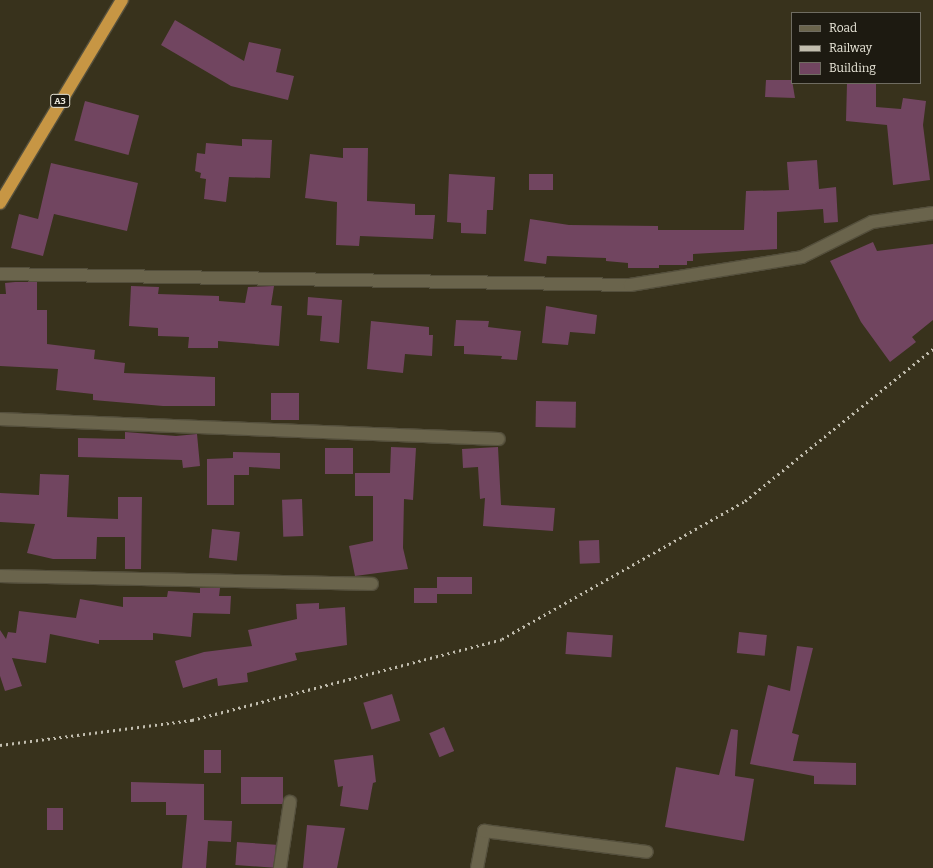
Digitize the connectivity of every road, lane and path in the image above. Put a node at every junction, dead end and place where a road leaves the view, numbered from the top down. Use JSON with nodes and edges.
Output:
{"nodes":[{"id":1,"x":122,"y":0,"type":"edge"},
{"id":2,"x":0,"y":203,"type":"edge"},
{"id":3,"x":933,"y":213,"type":"edge"},
{"id":4,"x":0,"y":274,"type":"edge"},
{"id":5,"x":0,"y":419,"type":"edge"},
{"id":6,"x":499,"y":439,"type":"dead end"},
{"id":7,"x":0,"y":576,"type":"edge"},
{"id":8,"x":372,"y":584,"type":"dead end"},
{"id":9,"x":290,"y":802,"type":"dead end"},
{"id":10,"x":647,"y":852,"type":"dead end"},
{"id":11,"x":280,"y":868,"type":"edge"},
{"id":12,"x":477,"y":868,"type":"edge"}],
"edges":[{"from":1,"to":2,"type":"highway","number":"A3"},
{"from":3,"to":4,"type":"street"},
{"from":5,"to":6,"type":"street"},
{"from":7,"to":8,"type":"street"},
{"from":9,"to":11,"type":"street"},
{"from":10,"to":12,"type":"street"}]}
